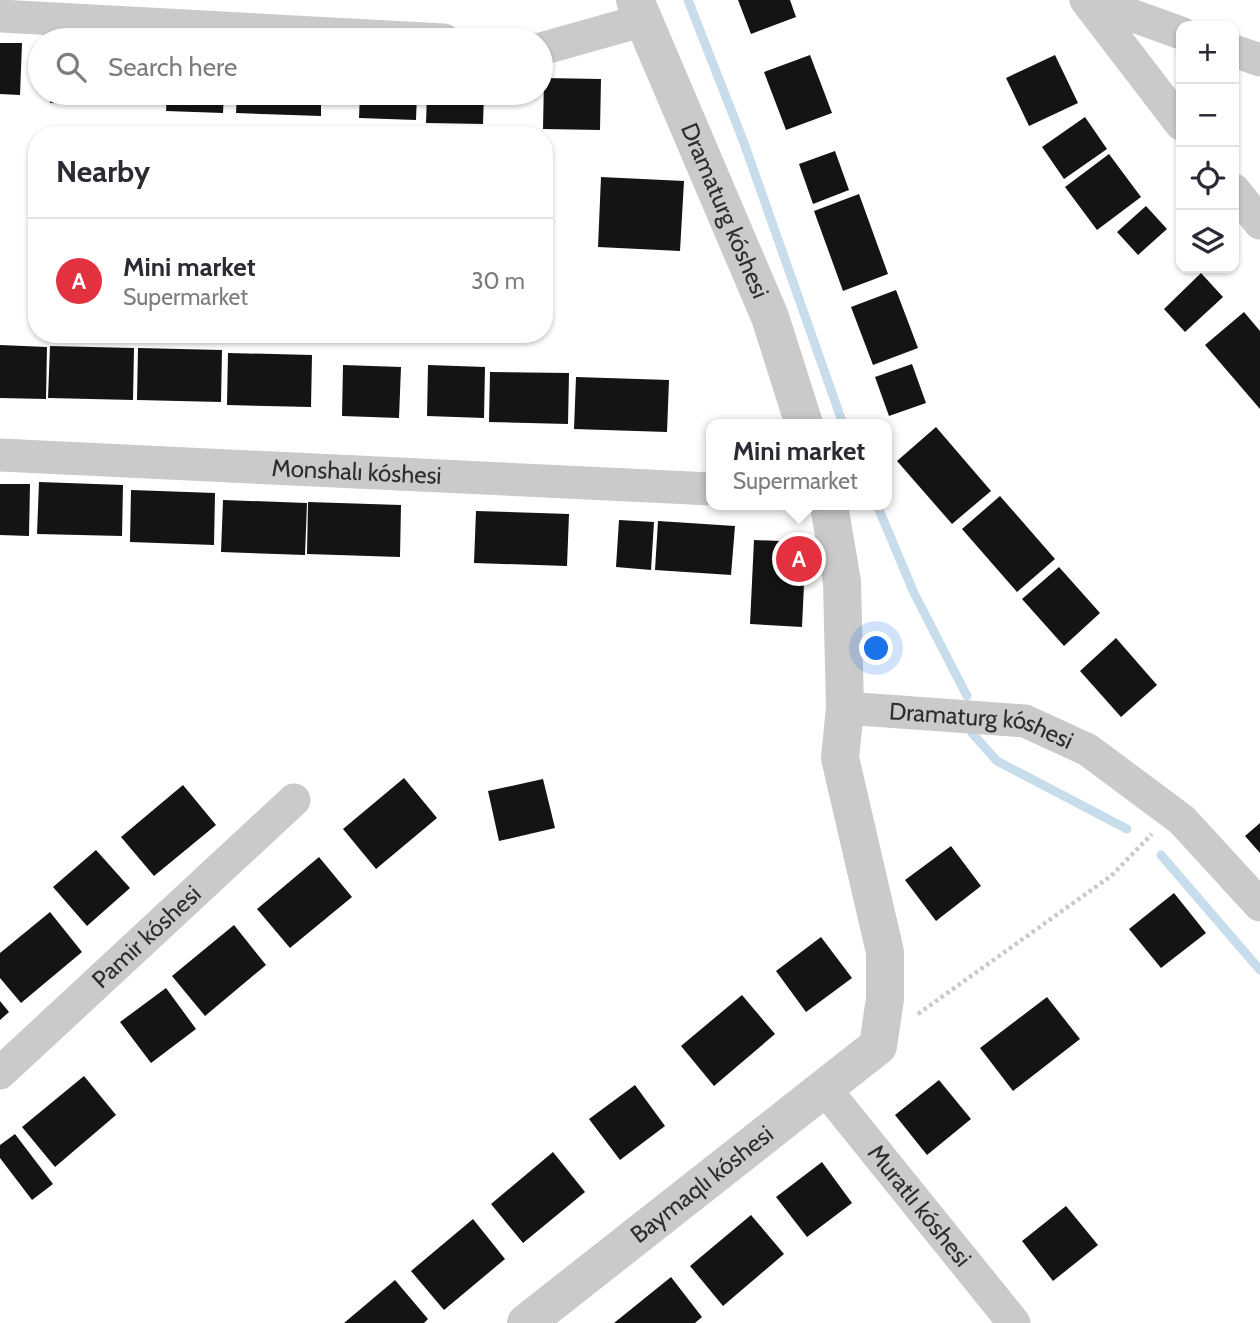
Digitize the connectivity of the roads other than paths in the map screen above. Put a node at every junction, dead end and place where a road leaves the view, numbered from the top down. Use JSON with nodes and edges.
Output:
{"nodes":[{"id":1,"x":1087,"y":0,"type":"edge"},
{"id":2,"x":639,"y":10,"type":"edge"},
{"id":3,"x":0,"y":16,"type":"edge"},
{"id":4,"x":222,"y":28,"type":"edge"},
{"id":5,"x":1176,"y":31,"type":"edge"},
{"id":6,"x":553,"y":44,"type":"edge"},
{"id":7,"x":1239,"y":53,"type":"edge"},
{"id":8,"x":1260,"y":60,"type":"edge"},
{"id":9,"x":1176,"y":117,"type":"edge"},
{"id":10,"x":1239,"y":196,"type":"edge"},
{"id":11,"x":1260,"y":223,"type":"edge"},
{"id":12,"x":802,"y":419,"type":"edge"},
{"id":13,"x":0,"y":456,"type":"edge"},
{"id":14,"x":706,"y":489,"type":"edge"},
{"id":15,"x":830,"y":510,"type":"edge"},
{"id":16,"x":845,"y":708,"type":"junction"},
{"id":17,"x":293,"y":800,"type":"dead end"},
{"id":18,"x":1260,"y":905,"type":"edge"},
{"id":19,"x":0,"y":1073,"type":"edge"},
{"id":20,"x":825,"y":1089,"type":"junction"},
{"id":21,"x":526,"y":1323,"type":"edge"},
{"id":22,"x":1014,"y":1323,"type":"edge"}],
"edges":[{"from":1,"to":5,"type":"street"},
{"from":1,"to":9,"type":"street"},
{"from":2,"to":6,"type":"street"},
{"from":2,"to":12,"type":"street","name":"Dramaturg kóshesi"},
{"from":3,"to":4,"type":"street"},
{"from":7,"to":8,"type":"street"},
{"from":10,"to":11,"type":"street"},
{"from":13,"to":14,"type":"street","name":"Monshalı kóshesi"},
{"from":15,"to":16,"type":"street"},
{"from":16,"to":18,"type":"street","name":"Dramaturg kóshesi"},
{"from":16,"to":20,"type":"street","name":"Baymaqlı kóshesi"},
{"from":17,"to":19,"type":"street","name":"Pamir kóshesi"},
{"from":20,"to":21,"type":"street","name":"Baymaqlı kóshesi"},
{"from":20,"to":22,"type":"street","name":"Muratlı kóshesi"}]}
